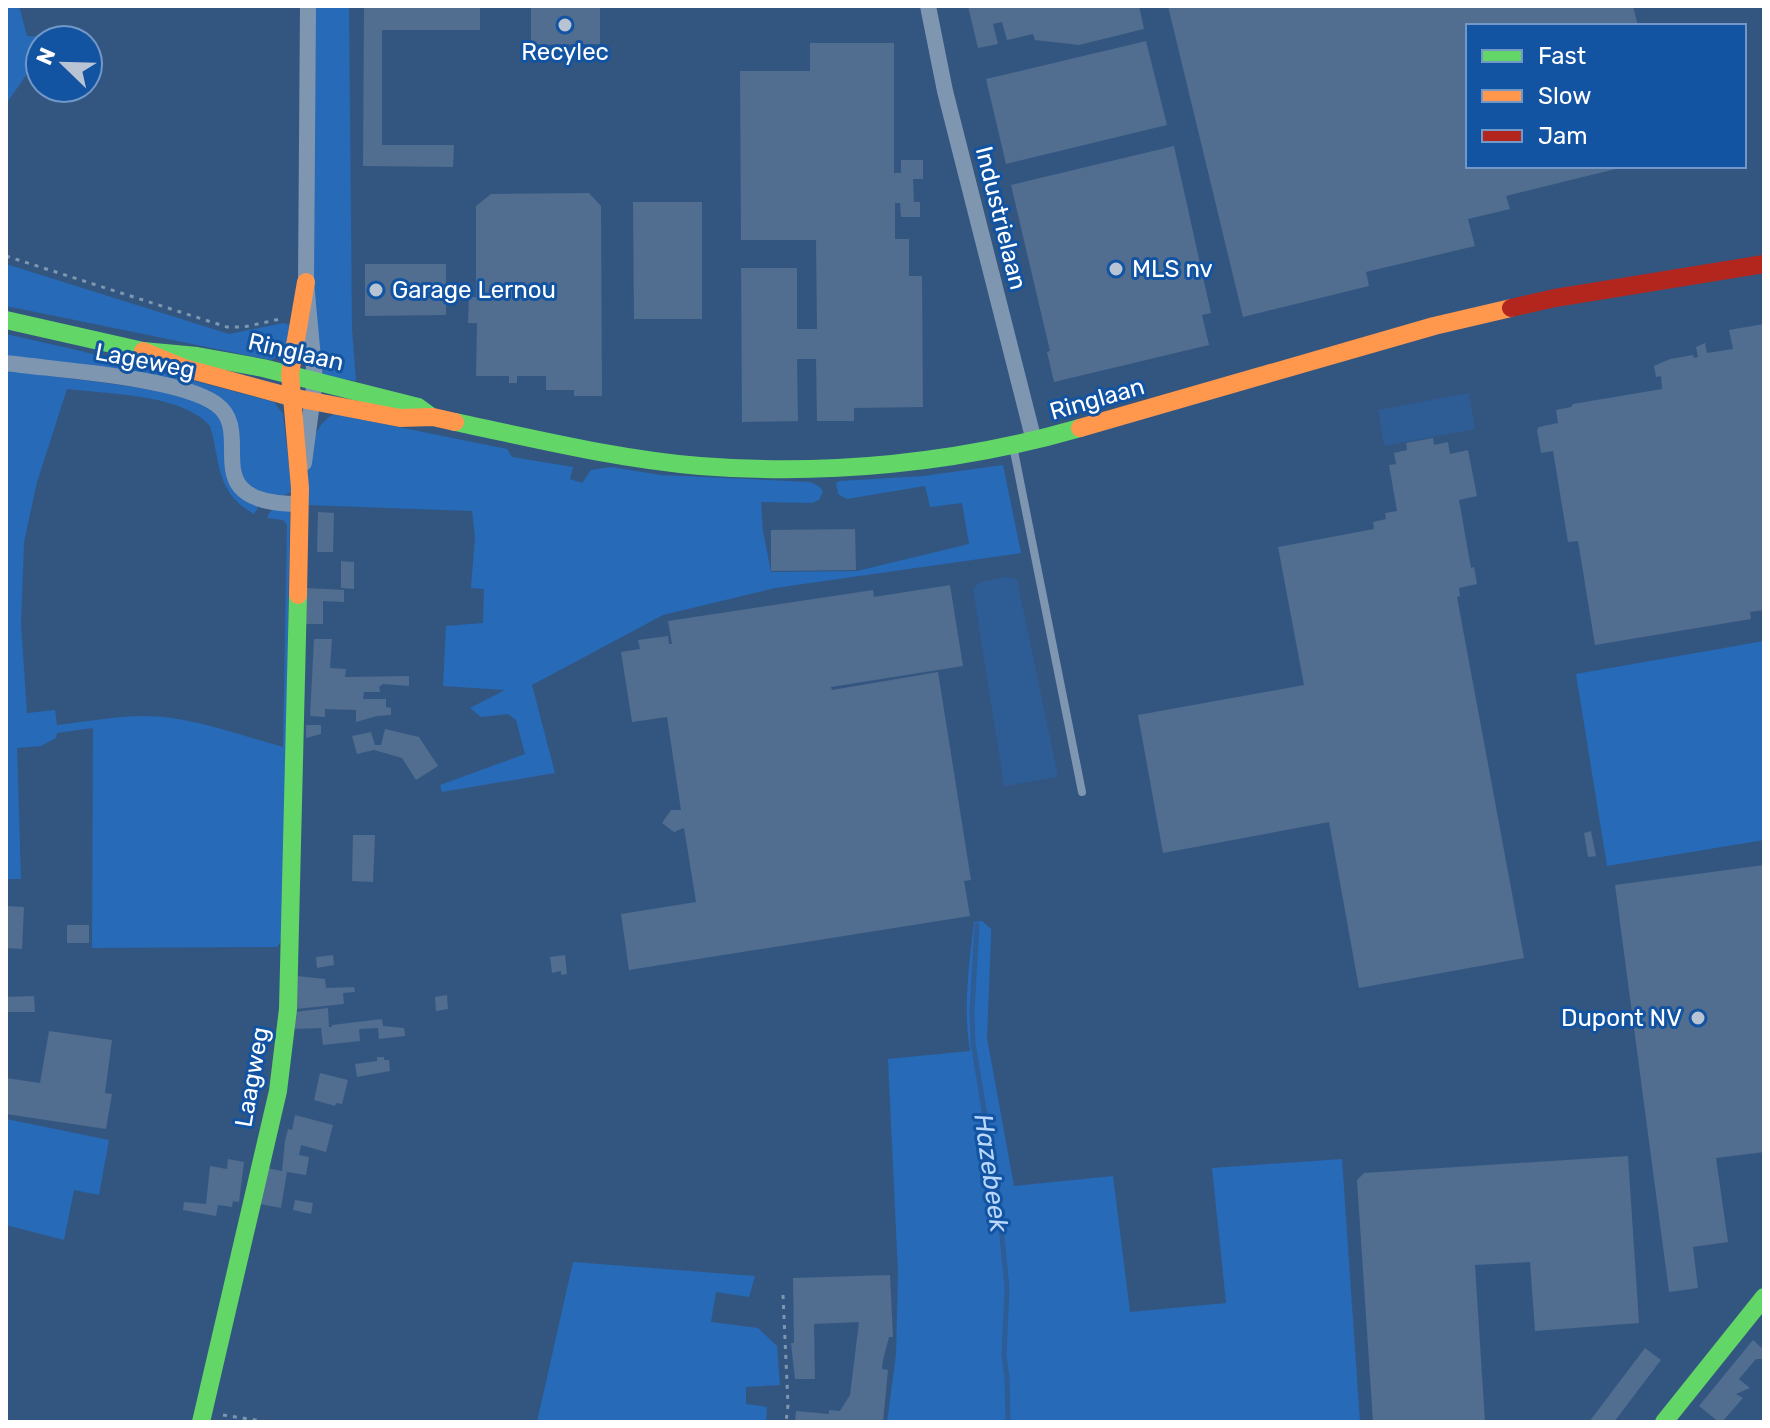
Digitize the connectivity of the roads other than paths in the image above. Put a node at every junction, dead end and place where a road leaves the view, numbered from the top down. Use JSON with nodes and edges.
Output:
{"nodes":[{"id":1,"x":308,"y":6,"type":"edge"},
{"id":2,"x":928,"y":6,"type":"edge"},
{"id":3,"x":1764,"y":264,"type":"edge"},
{"id":4,"x":306,"y":282,"type":"junction"},
{"id":5,"x":6,"y":320,"type":"edge"},
{"id":6,"x":143,"y":351,"type":"junction"},
{"id":7,"x":6,"y":363,"type":"edge"},
{"id":8,"x":290,"y":374,"type":"junction"},
{"id":9,"x":315,"y":380,"type":"junction"},
{"id":10,"x":291,"y":397,"type":"junction"},
{"id":11,"x":314,"y":401,"type":"junction"},
{"id":12,"x":433,"y":417,"type":"junction"},
{"id":13,"x":1034,"y":441,"type":"junction"},
{"id":14,"x":1012,"y":445,"type":"junction"},
{"id":15,"x":300,"y":496,"type":"junction"},
{"id":16,"x":1082,"y":792,"type":"dead end"},
{"id":17,"x":1764,"y":1297,"type":"edge"},
{"id":18,"x":202,"y":1417,"type":"edge"},
{"id":19,"x":1664,"y":1422,"type":"edge"}],
"edges":[{"from":1,"to":4,"type":"street"},
{"from":2,"to":13,"type":"street","name":"Industrielaan"},
{"from":3,"to":13,"type":"main road","name":"Ringlaan"},
{"from":4,"to":8,"type":"main road"},
{"from":4,"to":9,"type":"street"},
{"from":5,"to":6,"type":"main road","name":"Ringlaan"},
{"from":6,"to":8,"type":"main road","name":"Ringlaan"},
{"from":6,"to":10,"type":"main road","name":"Ringlaan"},
{"from":7,"to":15,"type":"street","name":"Lageweg"},
{"from":8,"to":9,"type":"main road","name":"Ringlaan"},
{"from":8,"to":10,"type":"main road"},
{"from":9,"to":11,"type":"street"},
{"from":9,"to":12,"type":"main road","name":"Ringlaan"},
{"from":10,"to":11,"type":"main road","name":"Ringlaan"},
{"from":10,"to":15,"type":"main road"},
{"from":11,"to":12,"type":"main road","name":"Ringlaan"},
{"from":11,"to":15,"type":"street"},
{"from":12,"to":14,"type":"main road","name":"Ringlaan"},
{"from":13,"to":14,"type":"main road","name":"Ringlaan"},
{"from":14,"to":16,"type":"lane"},
{"from":15,"to":18,"type":"main road","name":"Laagweg"},
{"from":17,"to":19,"type":"main road"}]}
